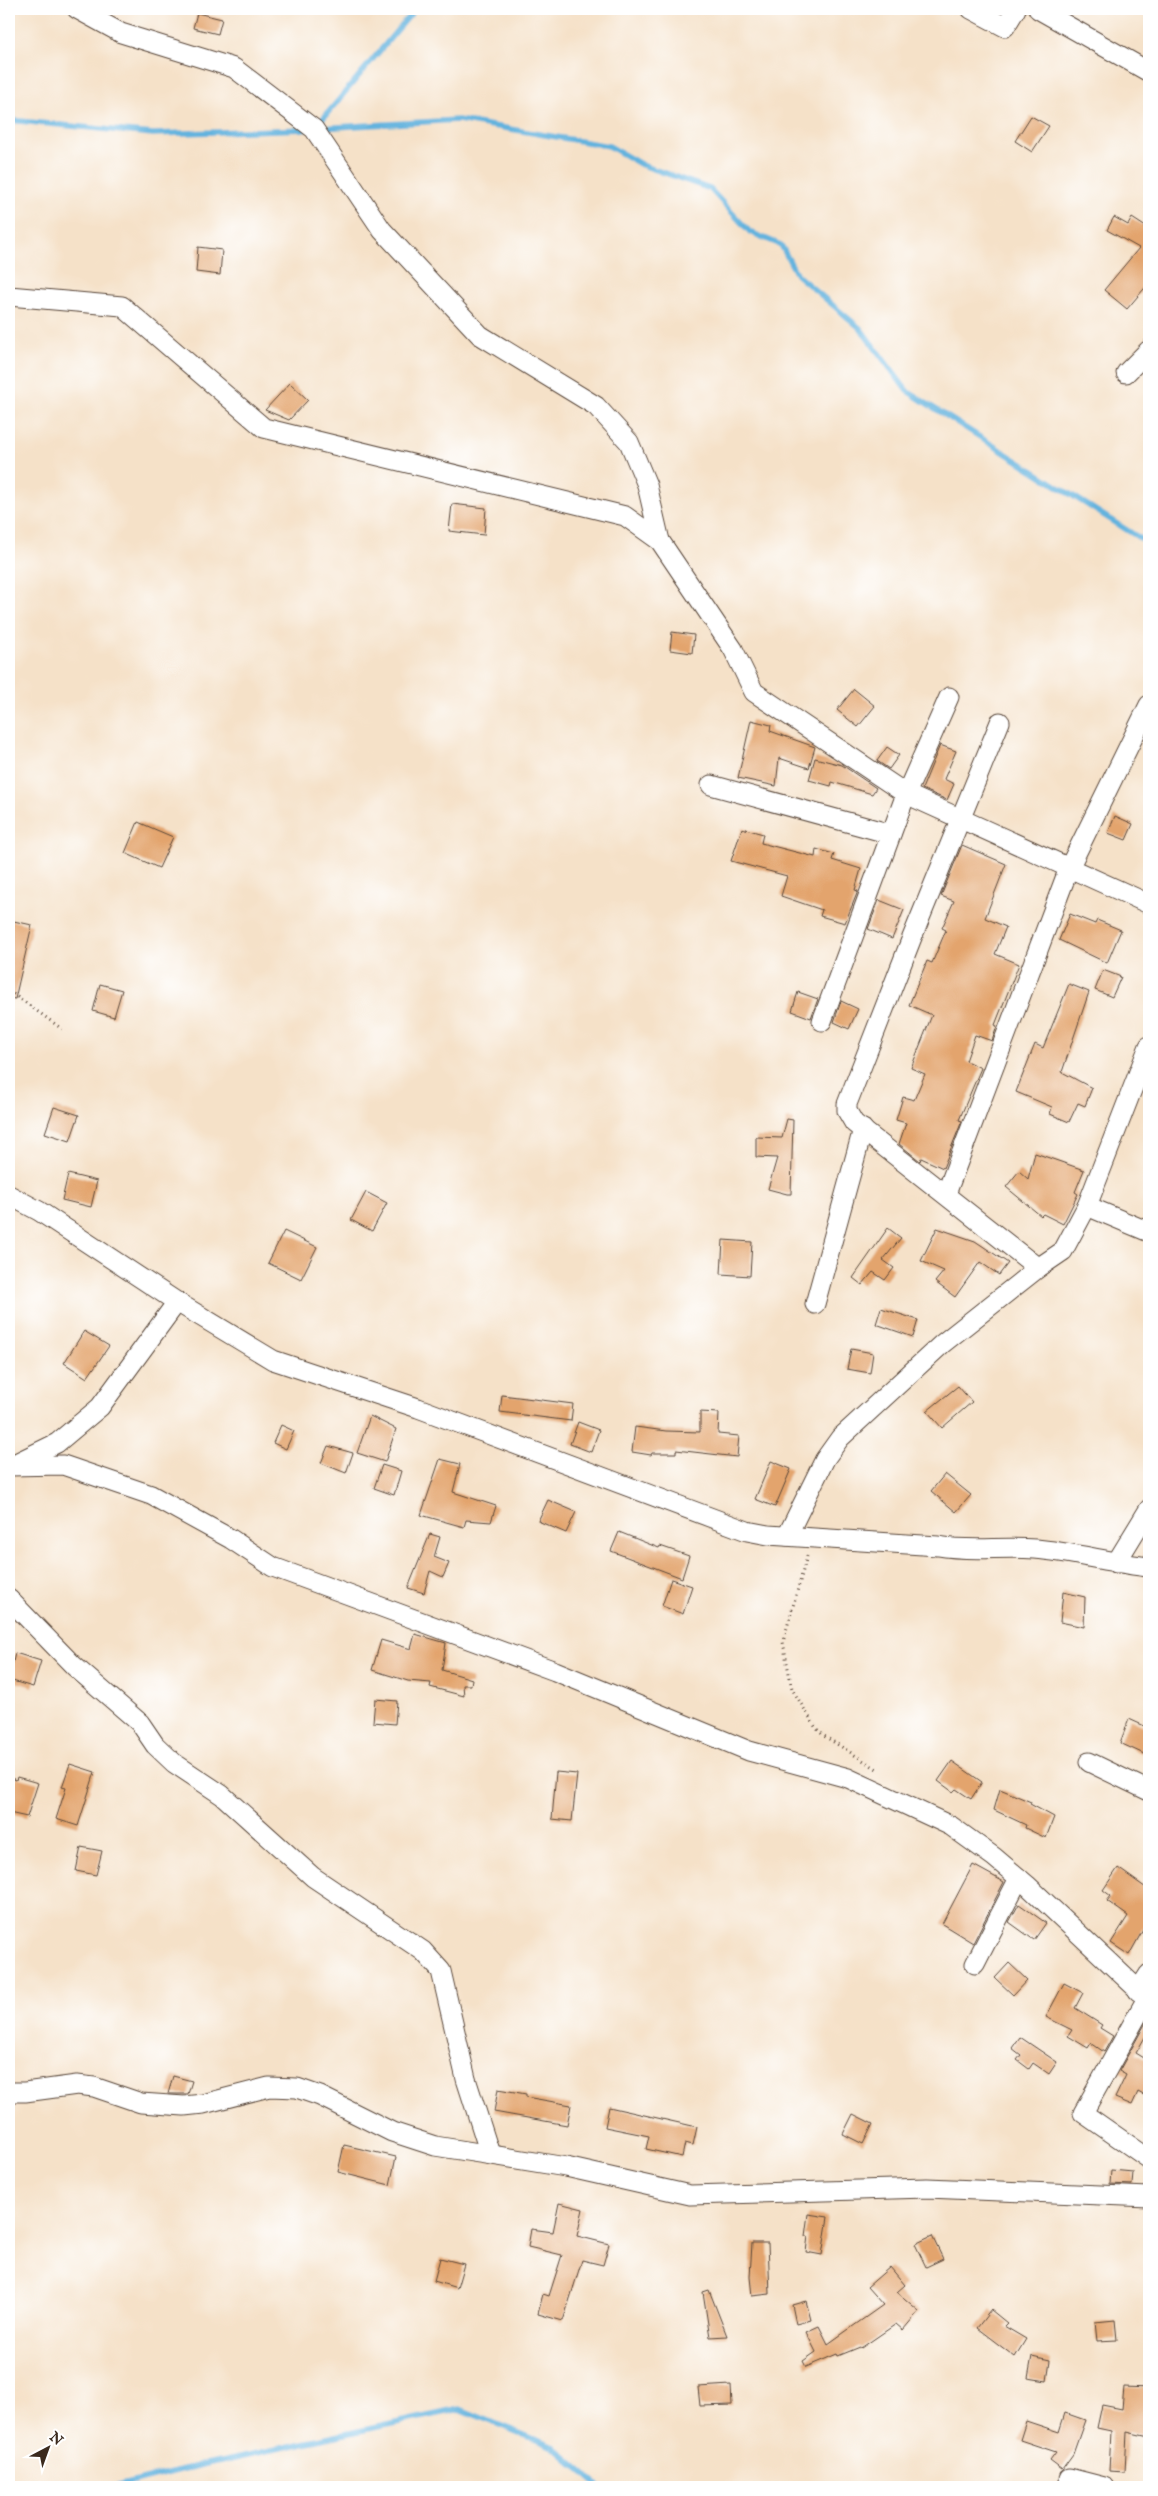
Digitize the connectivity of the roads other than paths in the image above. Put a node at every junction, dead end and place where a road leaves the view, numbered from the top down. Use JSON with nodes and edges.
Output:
{"nodes":[{"id":1,"x":77,"y":9,"type":"edge"},
{"id":2,"x":971,"y":9,"type":"edge"},
{"id":3,"x":1016,"y":9,"type":"edge"},
{"id":4,"x":1038,"y":9,"type":"edge"},
{"id":5,"x":1149,"y":72,"type":"edge"},
{"id":6,"x":9,"y":296,"type":"edge"},
{"id":7,"x":1149,"y":350,"type":"edge"},
{"id":8,"x":1126,"y":373,"type":"dead end"},
{"id":9,"x":660,"y":541,"type":"junction"},
{"id":10,"x":949,"y":697,"type":"dead end"},
{"id":11,"x":1149,"y":705,"type":"edge"},
{"id":12,"x":1000,"y":722,"type":"dead end"},
{"id":13,"x":711,"y":785,"type":"dead end"},
{"id":14,"x":906,"y":794,"type":"junction"},
{"id":15,"x":960,"y":819,"type":"junction"},
{"id":16,"x":891,"y":834,"type":"junction"},
{"id":17,"x":1069,"y":868,"type":"junction"},
{"id":18,"x":1149,"y":904,"type":"edge"},
{"id":19,"x":822,"y":1021,"type":"dead end"},
{"id":20,"x":1149,"y":1046,"type":"edge"},
{"id":21,"x":863,"y":1130,"type":"junction"},
{"id":22,"x":946,"y":1194,"type":"junction"},
{"id":23,"x":9,"y":1195,"type":"edge"},
{"id":24,"x":1087,"y":1206,"type":"junction"},
{"id":25,"x":1149,"y":1232,"type":"edge"},
{"id":26,"x":1038,"y":1268,"type":"junction"},
{"id":27,"x":177,"y":1302,"type":"junction"},
{"id":28,"x":816,"y":1304,"type":"dead end"},
{"id":29,"x":10,"y":1466,"type":"edge"},
{"id":30,"x":1149,"y":1509,"type":"edge"},
{"id":31,"x":786,"y":1536,"type":"junction"},
{"id":32,"x":1116,"y":1563,"type":"junction"},
{"id":33,"x":1149,"y":1567,"type":"edge"},
{"id":34,"x":9,"y":1599,"type":"edge"},
{"id":35,"x":1089,"y":1762,"type":"dead end"},
{"id":36,"x":1149,"y":1791,"type":"edge"},
{"id":37,"x":1019,"y":1878,"type":"junction"},
{"id":38,"x":975,"y":1964,"type":"dead end"},
{"id":39,"x":1149,"y":1974,"type":"edge"},
{"id":40,"x":1145,"y":1996,"type":"edge"},
{"id":41,"x":9,"y":2092,"type":"edge"},
{"id":42,"x":490,"y":2154,"type":"junction"},
{"id":43,"x":1149,"y":2159,"type":"edge"},
{"id":44,"x":1149,"y":2197,"type":"edge"},
{"id":45,"x":1069,"y":2478,"type":"dead end"},
{"id":46,"x":1104,"y":2487,"type":"edge"}],
"edges":[{"from":1,"to":9,"type":"street"},
{"from":2,"to":3,"type":"street"},
{"from":4,"to":5,"type":"street"},
{"from":6,"to":9,"type":"street"},
{"from":7,"to":8,"type":"street"},
{"from":9,"to":14,"type":"street"},
{"from":10,"to":14,"type":"street"},
{"from":11,"to":17,"type":"street"},
{"from":12,"to":15,"type":"street"},
{"from":13,"to":16,"type":"street"},
{"from":14,"to":15,"type":"street"},
{"from":14,"to":16,"type":"street"},
{"from":15,"to":17,"type":"street"},
{"from":15,"to":21,"type":"street"},
{"from":16,"to":19,"type":"street"},
{"from":17,"to":18,"type":"street"},
{"from":17,"to":22,"type":"street"},
{"from":20,"to":24,"type":"street"},
{"from":21,"to":22,"type":"street"},
{"from":21,"to":28,"type":"street"},
{"from":22,"to":26,"type":"street"},
{"from":23,"to":27,"type":"street"},
{"from":24,"to":25,"type":"street"},
{"from":24,"to":26,"type":"street"},
{"from":26,"to":31,"type":"street"},
{"from":27,"to":29,"type":"street"},
{"from":27,"to":31,"type":"street"},
{"from":29,"to":37,"type":"street"},
{"from":30,"to":32,"type":"street"},
{"from":31,"to":32,"type":"street"},
{"from":32,"to":33,"type":"street"},
{"from":34,"to":42,"type":"street"},
{"from":35,"to":36,"type":"street"},
{"from":37,"to":38,"type":"street"},
{"from":37,"to":40,"type":"street"},
{"from":39,"to":40,"type":"street"},
{"from":40,"to":43,"type":"street"},
{"from":41,"to":42,"type":"street"},
{"from":42,"to":44,"type":"street"},
{"from":45,"to":46,"type":"street"}]}
